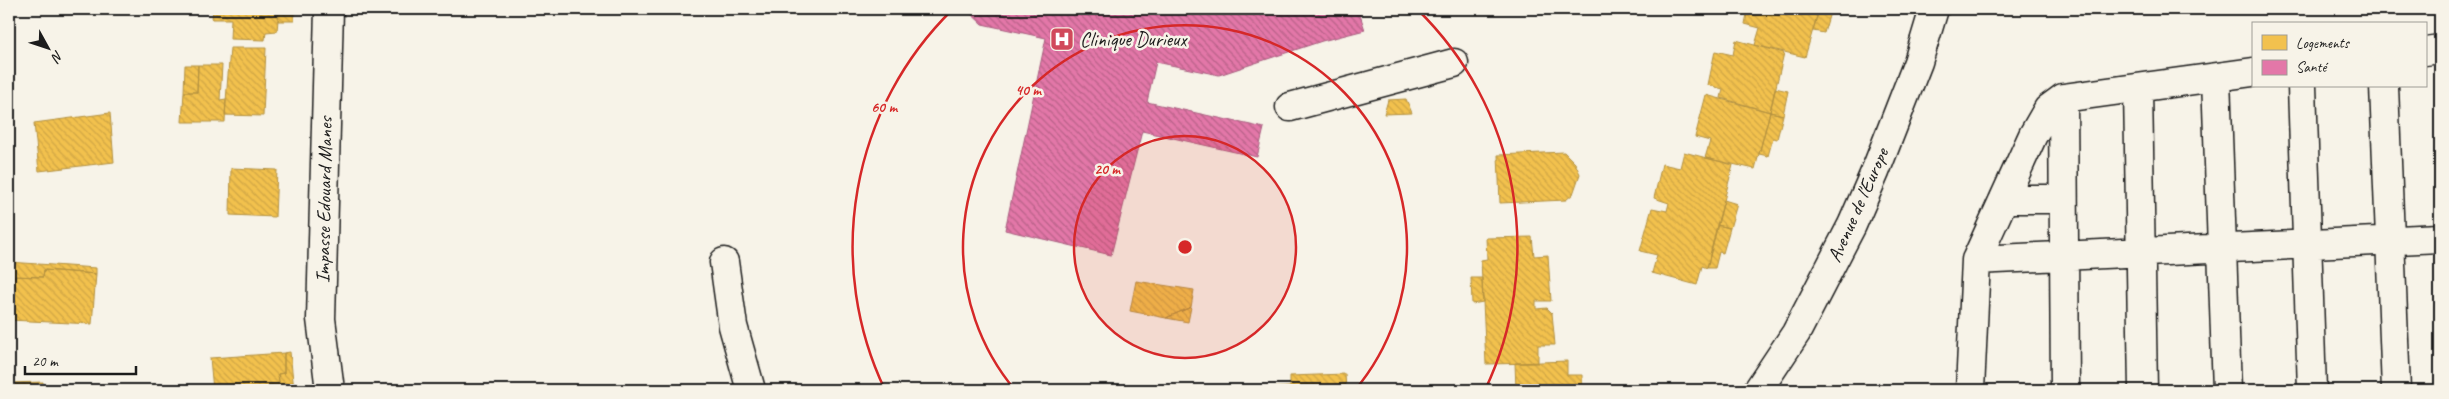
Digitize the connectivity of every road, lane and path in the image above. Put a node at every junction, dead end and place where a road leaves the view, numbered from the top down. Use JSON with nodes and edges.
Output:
{"nodes":[{"id":1,"x":329,"y":9,"type":"edge"},
{"id":2,"x":1934,"y":9,"type":"edge"},
{"id":3,"x":2440,"y":49,"type":"edge"},
{"id":4,"x":2426,"y":51,"type":"edge"},
{"id":5,"x":1454,"y":63,"type":"dead end"},
{"id":6,"x":2252,"y":72,"type":"edge"},
{"id":7,"x":2216,"y":78,"type":"junction"},
{"id":8,"x":2302,"y":88,"type":"edge"},
{"id":9,"x":2384,"y":88,"type":"edge"},
{"id":10,"x":2138,"y":89,"type":"junction"},
{"id":11,"x":2063,"y":98,"type":"junction"},
{"id":12,"x":1290,"y":107,"type":"dead end"},
{"id":13,"x":2004,"y":199,"type":"junction"},
{"id":14,"x":2063,"y":199,"type":"junction"},
{"id":15,"x":2440,"y":238,"type":"edge"},
{"id":16,"x":2390,"y":240,"type":"junction"},
{"id":17,"x":2307,"y":244,"type":"junction"},
{"id":18,"x":2222,"y":248,"type":"junction"},
{"id":19,"x":2141,"y":252,"type":"junction"},
{"id":20,"x":2064,"y":256,"type":"junction"},
{"id":21,"x":1976,"y":260,"type":"junction"},
{"id":22,"x":724,"y":262,"type":"dead end"},
{"id":23,"x":330,"y":390,"type":"edge"},
{"id":24,"x":751,"y":390,"type":"edge"},
{"id":25,"x":1758,"y":390,"type":"edge"},
{"id":26,"x":1970,"y":390,"type":"edge"},
{"id":27,"x":2064,"y":390,"type":"edge"},
{"id":28,"x":2143,"y":390,"type":"edge"},
{"id":29,"x":2227,"y":390,"type":"edge"},
{"id":30,"x":2312,"y":390,"type":"edge"},
{"id":31,"x":2396,"y":390,"type":"edge"}],
"edges":[{"from":1,"to":23,"type":"street","name":"Impasse Edouard Manes"},
{"from":2,"to":25,"type":"street","name":"Avenue de l'Europe"},
{"from":3,"to":4,"type":"street"},
{"from":5,"to":12,"type":"street"},
{"from":6,"to":7,"type":"street"},
{"from":7,"to":10,"type":"street"},
{"from":7,"to":18,"type":"street"},
{"from":8,"to":17,"type":"street"},
{"from":9,"to":16,"type":"street"},
{"from":10,"to":11,"type":"street"},
{"from":10,"to":19,"type":"street"},
{"from":11,"to":13,"type":"street"},
{"from":11,"to":14,"type":"street"},
{"from":13,"to":14,"type":"street"},
{"from":13,"to":21,"type":"street"},
{"from":14,"to":20,"type":"street"},
{"from":15,"to":16,"type":"street"},
{"from":16,"to":17,"type":"street"},
{"from":16,"to":31,"type":"street"},
{"from":17,"to":18,"type":"street"},
{"from":17,"to":30,"type":"street"},
{"from":18,"to":19,"type":"street"},
{"from":18,"to":29,"type":"street"},
{"from":19,"to":20,"type":"street"},
{"from":19,"to":28,"type":"street"},
{"from":20,"to":21,"type":"street"},
{"from":20,"to":27,"type":"street"},
{"from":21,"to":26,"type":"street"},
{"from":22,"to":24,"type":"street"}]}
